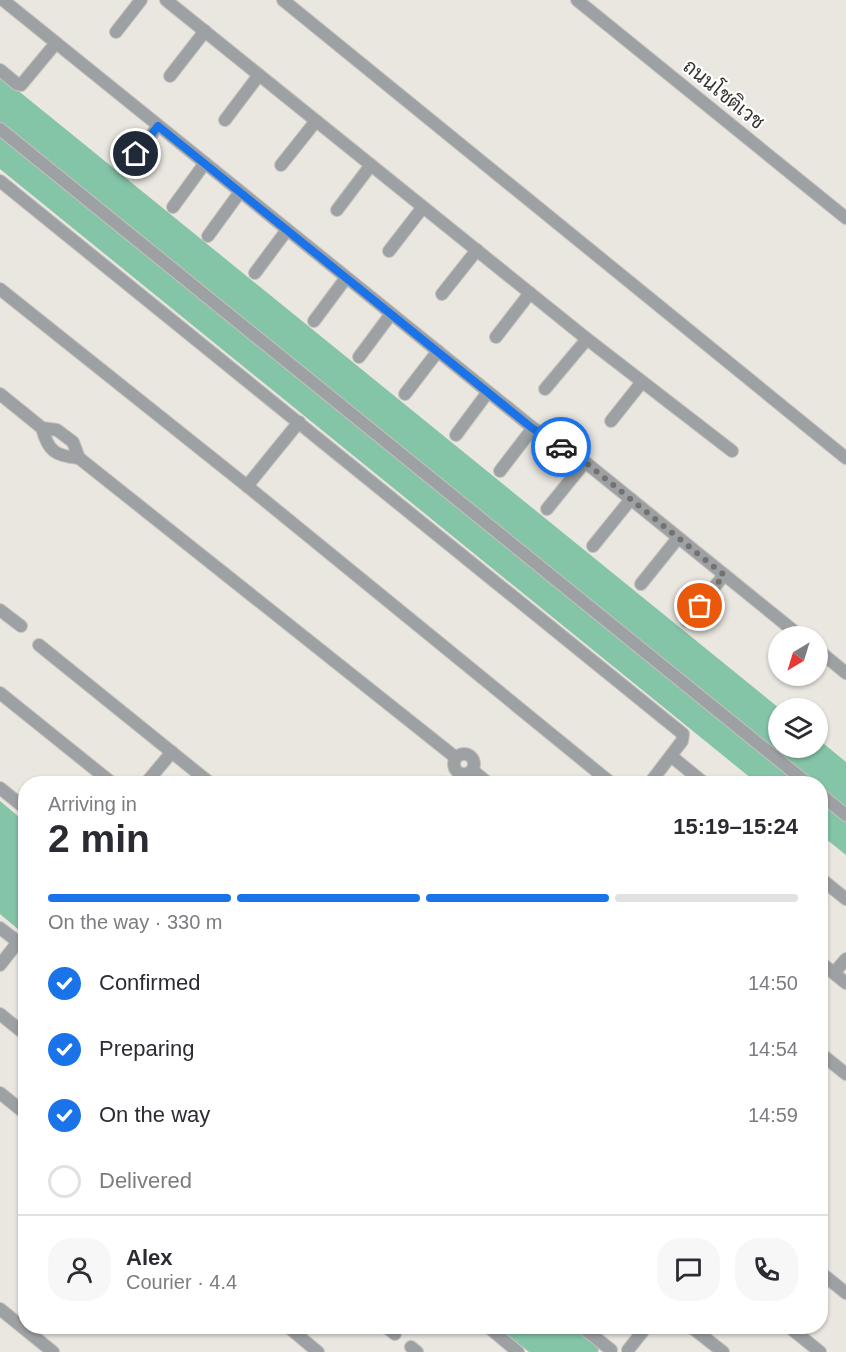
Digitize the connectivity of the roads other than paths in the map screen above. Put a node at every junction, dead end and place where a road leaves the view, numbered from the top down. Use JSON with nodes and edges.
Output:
{"nodes":[{"id":1,"x":3,"y":0,"type":"edge"},
{"id":2,"x":141,"y":0,"type":"edge"},
{"id":3,"x":166,"y":0,"type":"edge"},
{"id":4,"x":283,"y":0,"type":"edge"},
{"id":5,"x":578,"y":0,"type":"edge"},
{"id":6,"x":205,"y":31,"type":"junction"},
{"id":7,"x":116,"y":32,"type":"dead end"},
{"id":8,"x":56,"y":43,"type":"junction"},
{"id":9,"x":0,"y":70,"type":"edge"},
{"id":10,"x":259,"y":75,"type":"junction"},
{"id":11,"x":170,"y":76,"type":"dead end"},
{"id":12,"x":225,"y":120,"type":"dead end"},
{"id":13,"x":316,"y":121,"type":"junction"},
{"id":14,"x":158,"y":126,"type":"junction"},
{"id":15,"x":0,"y":129,"type":"edge"},
{"id":16,"x":205,"y":164,"type":"junction"},
{"id":17,"x":281,"y":165,"type":"dead end"},
{"id":18,"x":371,"y":165,"type":"junction"},
{"id":19,"x":126,"y":169,"type":"dead end"},
{"id":20,"x":0,"y":181,"type":"edge"},
{"id":21,"x":240,"y":192,"type":"junction"},
{"id":22,"x":173,"y":207,"type":"dead end"},
{"id":23,"x":423,"y":207,"type":"junction"},
{"id":24,"x":337,"y":210,"type":"dead end"},
{"id":25,"x":846,"y":218,"type":"edge"},
{"id":26,"x":287,"y":230,"type":"junction"},
{"id":27,"x":208,"y":236,"type":"dead end"},
{"id":28,"x":477,"y":250,"type":"junction"},
{"id":29,"x":389,"y":251,"type":"dead end"},
{"id":30,"x":255,"y":273,"type":"dead end"},
{"id":31,"x":346,"y":278,"type":"junction"},
{"id":32,"x":0,"y":290,"type":"edge"},
{"id":33,"x":530,"y":293,"type":"junction"},
{"id":34,"x":442,"y":294,"type":"dead end"},
{"id":35,"x":391,"y":314,"type":"junction"},
{"id":36,"x":314,"y":321,"type":"dead end"},
{"id":37,"x":496,"y":337,"type":"dead end"},
{"id":38,"x":587,"y":339,"type":"junction"},
{"id":39,"x":438,"y":351,"type":"junction"},
{"id":40,"x":359,"y":357,"type":"dead end"},
{"id":41,"x":642,"y":382,"type":"junction"},
{"id":42,"x":545,"y":389,"type":"dead end"},
{"id":43,"x":488,"y":392,"type":"junction"},
{"id":44,"x":0,"y":394,"type":"edge"},
{"id":45,"x":405,"y":394,"type":"dead end"},
{"id":46,"x":611,"y":421,"type":"dead end"},
{"id":47,"x":298,"y":422,"type":"junction"},
{"id":48,"x":42,"y":428,"type":"junction"},
{"id":49,"x":532,"y":428,"type":"junction"},
{"id":50,"x":456,"y":435,"type":"dead end"},
{"id":51,"x":732,"y":451,"type":"dead end"},
{"id":52,"x":79,"y":458,"type":"junction"},
{"id":53,"x":846,"y":458,"type":"edge"},
{"id":54,"x":585,"y":462,"type":"junction"},
{"id":55,"x":500,"y":471,"type":"dead end"},
{"id":56,"x":247,"y":486,"type":"junction"},
{"id":57,"x":631,"y":499,"type":"junction"},
{"id":58,"x":547,"y":508,"type":"dead end"},
{"id":59,"x":678,"y":538,"type":"junction"},
{"id":60,"x":593,"y":546,"type":"dead end"},
{"id":61,"x":724,"y":575,"type":"junction"},
{"id":62,"x":641,"y":584,"type":"dead end"},
{"id":63,"x":0,"y":610,"type":"edge"},
{"id":64,"x":687,"y":621,"type":"dead end"},
{"id":65,"x":21,"y":626,"type":"dead end"},
{"id":66,"x":788,"y":626,"type":"edge"},
{"id":67,"x":39,"y":645,"type":"dead end"},
{"id":68,"x":828,"y":658,"type":"edge"},
{"id":69,"x":846,"y":673,"type":"edge"},
{"id":70,"x":0,"y":693,"type":"edge"},
{"id":71,"x":172,"y":752,"type":"junction"},
{"id":72,"x":671,"y":756,"type":"junction"},
{"id":73,"x":103,"y":776,"type":"edge"},
{"id":74,"x":152,"y":776,"type":"edge"},
{"id":75,"x":201,"y":776,"type":"edge"},
{"id":76,"x":479,"y":776,"type":"edge"},
{"id":77,"x":602,"y":776,"type":"edge"},
{"id":78,"x":655,"y":776,"type":"edge"},
{"id":79,"x":695,"y":776,"type":"edge"},
{"id":80,"x":798,"y":776,"type":"edge"},
{"id":81,"x":0,"y":788,"type":"edge"},
{"id":82,"x":828,"y":800,"type":"edge"},
{"id":83,"x":18,"y":803,"type":"edge"},
{"id":84,"x":846,"y":815,"type":"edge"},
{"id":85,"x":828,"y":884,"type":"edge"},
{"id":86,"x":846,"y":899,"type":"edge"},
{"id":87,"x":0,"y":928,"type":"edge"},
{"id":88,"x":18,"y":942,"type":"edge"},
{"id":89,"x":18,"y":948,"type":"edge"},
{"id":90,"x":846,"y":959,"type":"edge"},
{"id":91,"x":0,"y":964,"type":"edge"},
{"id":92,"x":828,"y":968,"type":"edge"},
{"id":93,"x":834,"y":973,"type":"junction"},
{"id":94,"x":846,"y":982,"type":"edge"},
{"id":95,"x":0,"y":1014,"type":"edge"},
{"id":96,"x":18,"y":1029,"type":"edge"},
{"id":97,"x":828,"y":1059,"type":"edge"},
{"id":98,"x":846,"y":1074,"type":"edge"},
{"id":99,"x":0,"y":1094,"type":"edge"},
{"id":100,"x":18,"y":1108,"type":"edge"},
{"id":101,"x":828,"y":1278,"type":"edge"},
{"id":102,"x":846,"y":1293,"type":"edge"},
{"id":103,"x":0,"y":1309,"type":"edge"},
{"id":104,"x":18,"y":1324,"type":"edge"},
{"id":105,"x":31,"y":1334,"type":"edge"},
{"id":106,"x":296,"y":1334,"type":"edge"},
{"id":107,"x":497,"y":1334,"type":"edge"},
{"id":108,"x":590,"y":1334,"type":"edge"},
{"id":109,"x":641,"y":1334,"type":"edge"},
{"id":110,"x":700,"y":1334,"type":"edge"},
{"id":111,"x":798,"y":1334,"type":"edge"},
{"id":112,"x":610,"y":1351,"type":"edge"},
{"id":113,"x":628,"y":1351,"type":"edge"},
{"id":114,"x":53,"y":1352,"type":"edge"},
{"id":115,"x":318,"y":1352,"type":"edge"},
{"id":116,"x":518,"y":1352,"type":"edge"},
{"id":117,"x":723,"y":1352,"type":"edge"},
{"id":118,"x":820,"y":1352,"type":"edge"}],
"edges":[{"from":1,"to":8,"type":"street"},
{"from":2,"to":7,"type":"street"},
{"from":3,"to":6,"type":"street"},
{"from":4,"to":53,"type":"street"},
{"from":5,"to":25,"type":"street","name":"ถนนโชติเวช"},
{"from":6,"to":10,"type":"street"},
{"from":6,"to":11,"type":"street"},
{"from":8,"to":9,"type":"street"},
{"from":8,"to":14,"type":"street"},
{"from":10,"to":12,"type":"street"},
{"from":10,"to":13,"type":"street"},
{"from":13,"to":17,"type":"street"},
{"from":13,"to":18,"type":"street"},
{"from":14,"to":16,"type":"street"},
{"from":14,"to":19,"type":"street"},
{"from":15,"to":80,"type":"street"},
{"from":16,"to":21,"type":"street"},
{"from":16,"to":22,"type":"street"},
{"from":18,"to":23,"type":"street"},
{"from":18,"to":24,"type":"street"},
{"from":20,"to":47,"type":"street"},
{"from":21,"to":26,"type":"street"},
{"from":21,"to":27,"type":"street"},
{"from":23,"to":28,"type":"street"},
{"from":23,"to":29,"type":"street"},
{"from":26,"to":30,"type":"street"},
{"from":26,"to":31,"type":"street"},
{"from":28,"to":33,"type":"street"},
{"from":28,"to":34,"type":"street"},
{"from":31,"to":35,"type":"street"},
{"from":31,"to":36,"type":"street"},
{"from":32,"to":56,"type":"street"},
{"from":33,"to":37,"type":"street"},
{"from":33,"to":38,"type":"street"},
{"from":35,"to":39,"type":"street"},
{"from":35,"to":40,"type":"street"},
{"from":38,"to":41,"type":"street"},
{"from":38,"to":42,"type":"street"},
{"from":39,"to":43,"type":"street"},
{"from":39,"to":45,"type":"street"},
{"from":41,"to":46,"type":"street"},
{"from":41,"to":51,"type":"street"},
{"from":43,"to":49,"type":"street"},
{"from":43,"to":50,"type":"street"},
{"from":44,"to":48,"type":"street"},
{"from":47,"to":56,"type":"street"},
{"from":47,"to":72,"type":"street"},
{"from":48,"to":52,"type":"street"},
{"from":48,"to":52,"type":"street"},
{"from":49,"to":54,"type":"street"},
{"from":49,"to":55,"type":"street"},
{"from":52,"to":76,"type":"street"},
{"from":54,"to":57,"type":"street"},
{"from":54,"to":58,"type":"street"},
{"from":56,"to":77,"type":"street"},
{"from":57,"to":59,"type":"street"},
{"from":57,"to":60,"type":"street"},
{"from":59,"to":61,"type":"street"},
{"from":59,"to":62,"type":"street"},
{"from":61,"to":64,"type":"street"},
{"from":61,"to":66,"type":"street"},
{"from":63,"to":65,"type":"street"},
{"from":67,"to":71,"type":"street"},
{"from":68,"to":69,"type":"street"},
{"from":70,"to":73,"type":"street"},
{"from":71,"to":74,"type":"street"},
{"from":71,"to":75,"type":"street"},
{"from":72,"to":78,"type":"street"},
{"from":72,"to":79,"type":"street"},
{"from":81,"to":83,"type":"street"},
{"from":82,"to":84,"type":"street"},
{"from":85,"to":86,"type":"street"},
{"from":87,"to":88,"type":"street"},
{"from":89,"to":91,"type":"street"},
{"from":90,"to":93,"type":"street"},
{"from":92,"to":93,"type":"street"},
{"from":93,"to":94,"type":"street"},
{"from":95,"to":96,"type":"street"},
{"from":97,"to":98,"type":"street"},
{"from":99,"to":100,"type":"street"},
{"from":101,"to":102,"type":"street"},
{"from":103,"to":104,"type":"street"},
{"from":105,"to":114,"type":"street"},
{"from":106,"to":115,"type":"street"},
{"from":107,"to":116,"type":"street"},
{"from":108,"to":112,"type":"street"},
{"from":109,"to":113,"type":"street"},
{"from":110,"to":117,"type":"street"},
{"from":111,"to":118,"type":"street"},
{"from":112,"to":113,"type":"street"}]}
